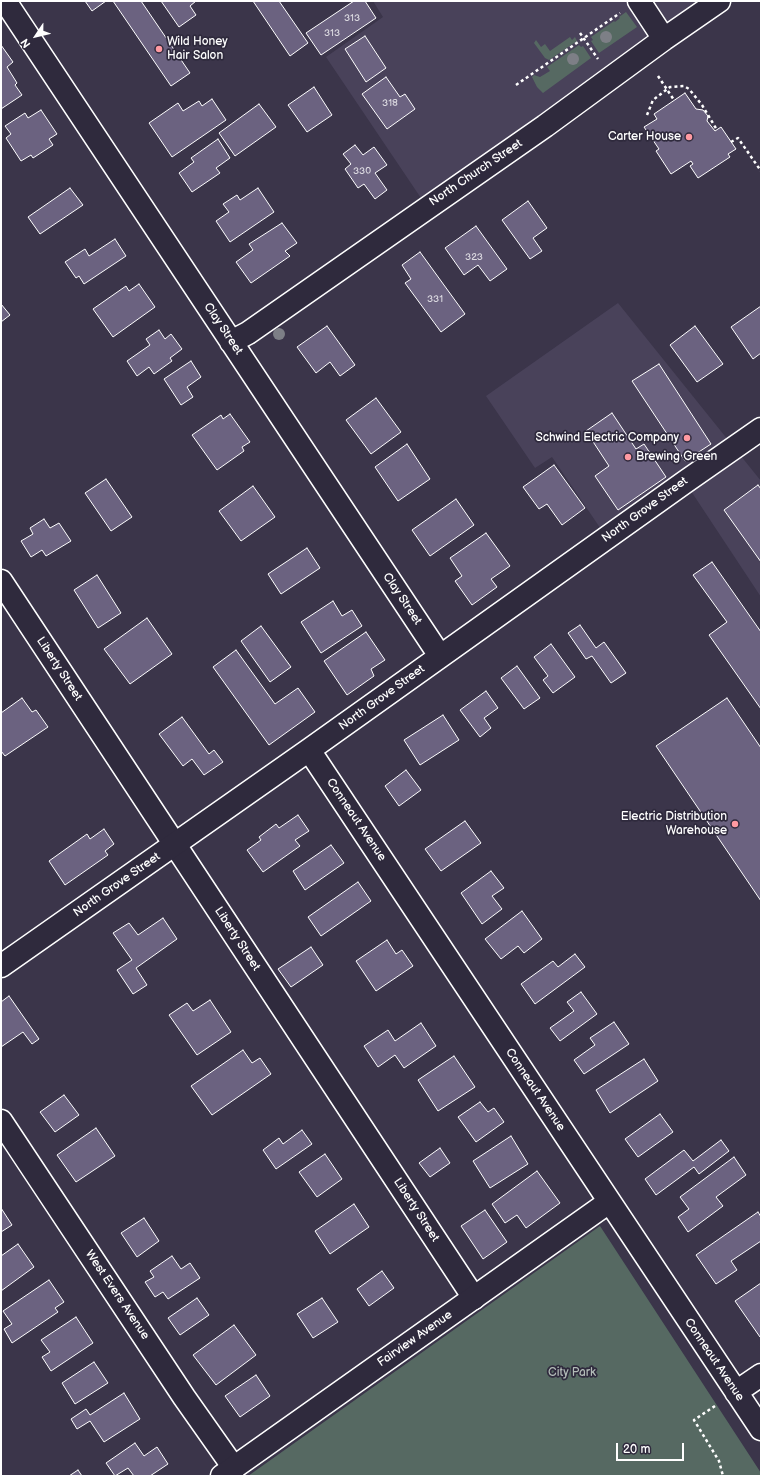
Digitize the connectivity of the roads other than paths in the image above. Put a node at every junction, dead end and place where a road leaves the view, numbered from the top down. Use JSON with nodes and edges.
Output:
{"nodes":[{"id":1,"x":5,"y":1,"type":"edge"},
{"id":2,"x":719,"y":1,"type":"edge"},
{"id":3,"x":630,"y":7,"type":"edge"},
{"id":4,"x":664,"y":39,"type":"junction"},
{"id":5,"x":231,"y":342,"type":"junction"},
{"id":6,"x":761,"y":429,"type":"edge"},
{"id":7,"x":1,"y":581,"type":"edge"},
{"id":8,"x":440,"y":656,"type":"junction"},
{"id":9,"x":309,"y":750,"type":"junction"},
{"id":10,"x":174,"y":845,"type":"junction"},
{"id":11,"x":1,"y":966,"type":"edge"},
{"id":12,"x":1,"y":1121,"type":"edge"},
{"id":13,"x":609,"y":1202,"type":"junction"},
{"id":14,"x":474,"y":1298,"type":"junction"},
{"id":15,"x":761,"y":1375,"type":"edge"},
{"id":16,"x":736,"y":1392,"type":"junction"},
{"id":17,"x":761,"y":1429,"type":"edge"},
{"id":18,"x":228,"y":1472,"type":"edge"}],
"edges":[{"from":1,"to":5,"type":"street","name":"Clay Street"},
{"from":2,"to":4,"type":"street","name":"North Church Street"},
{"from":3,"to":4,"type":"street"},
{"from":4,"to":5,"type":"street","name":"North Church Street"},
{"from":5,"to":8,"type":"street","name":"Clay Street"},
{"from":6,"to":8,"type":"street","name":"North Grove Street"},
{"from":7,"to":10,"type":"street","name":"Liberty Street"},
{"from":8,"to":9,"type":"street","name":"North Grove Street"},
{"from":9,"to":10,"type":"street","name":"North Grove Street"},
{"from":9,"to":13,"type":"street","name":"Conneaut Avenue"},
{"from":10,"to":11,"type":"street","name":"North Grove Street"},
{"from":10,"to":14,"type":"street","name":"Liberty Street"},
{"from":12,"to":18,"type":"street","name":"West Evers Avenue"},
{"from":13,"to":14,"type":"street","name":"Fairview Avenue"},
{"from":13,"to":16,"type":"street","name":"Conneaut Avenue"},
{"from":14,"to":18,"type":"street","name":"Fairview Avenue"},
{"from":15,"to":16,"type":"street"},
{"from":16,"to":17,"type":"street","name":"Conneaut Avenue"}]}
